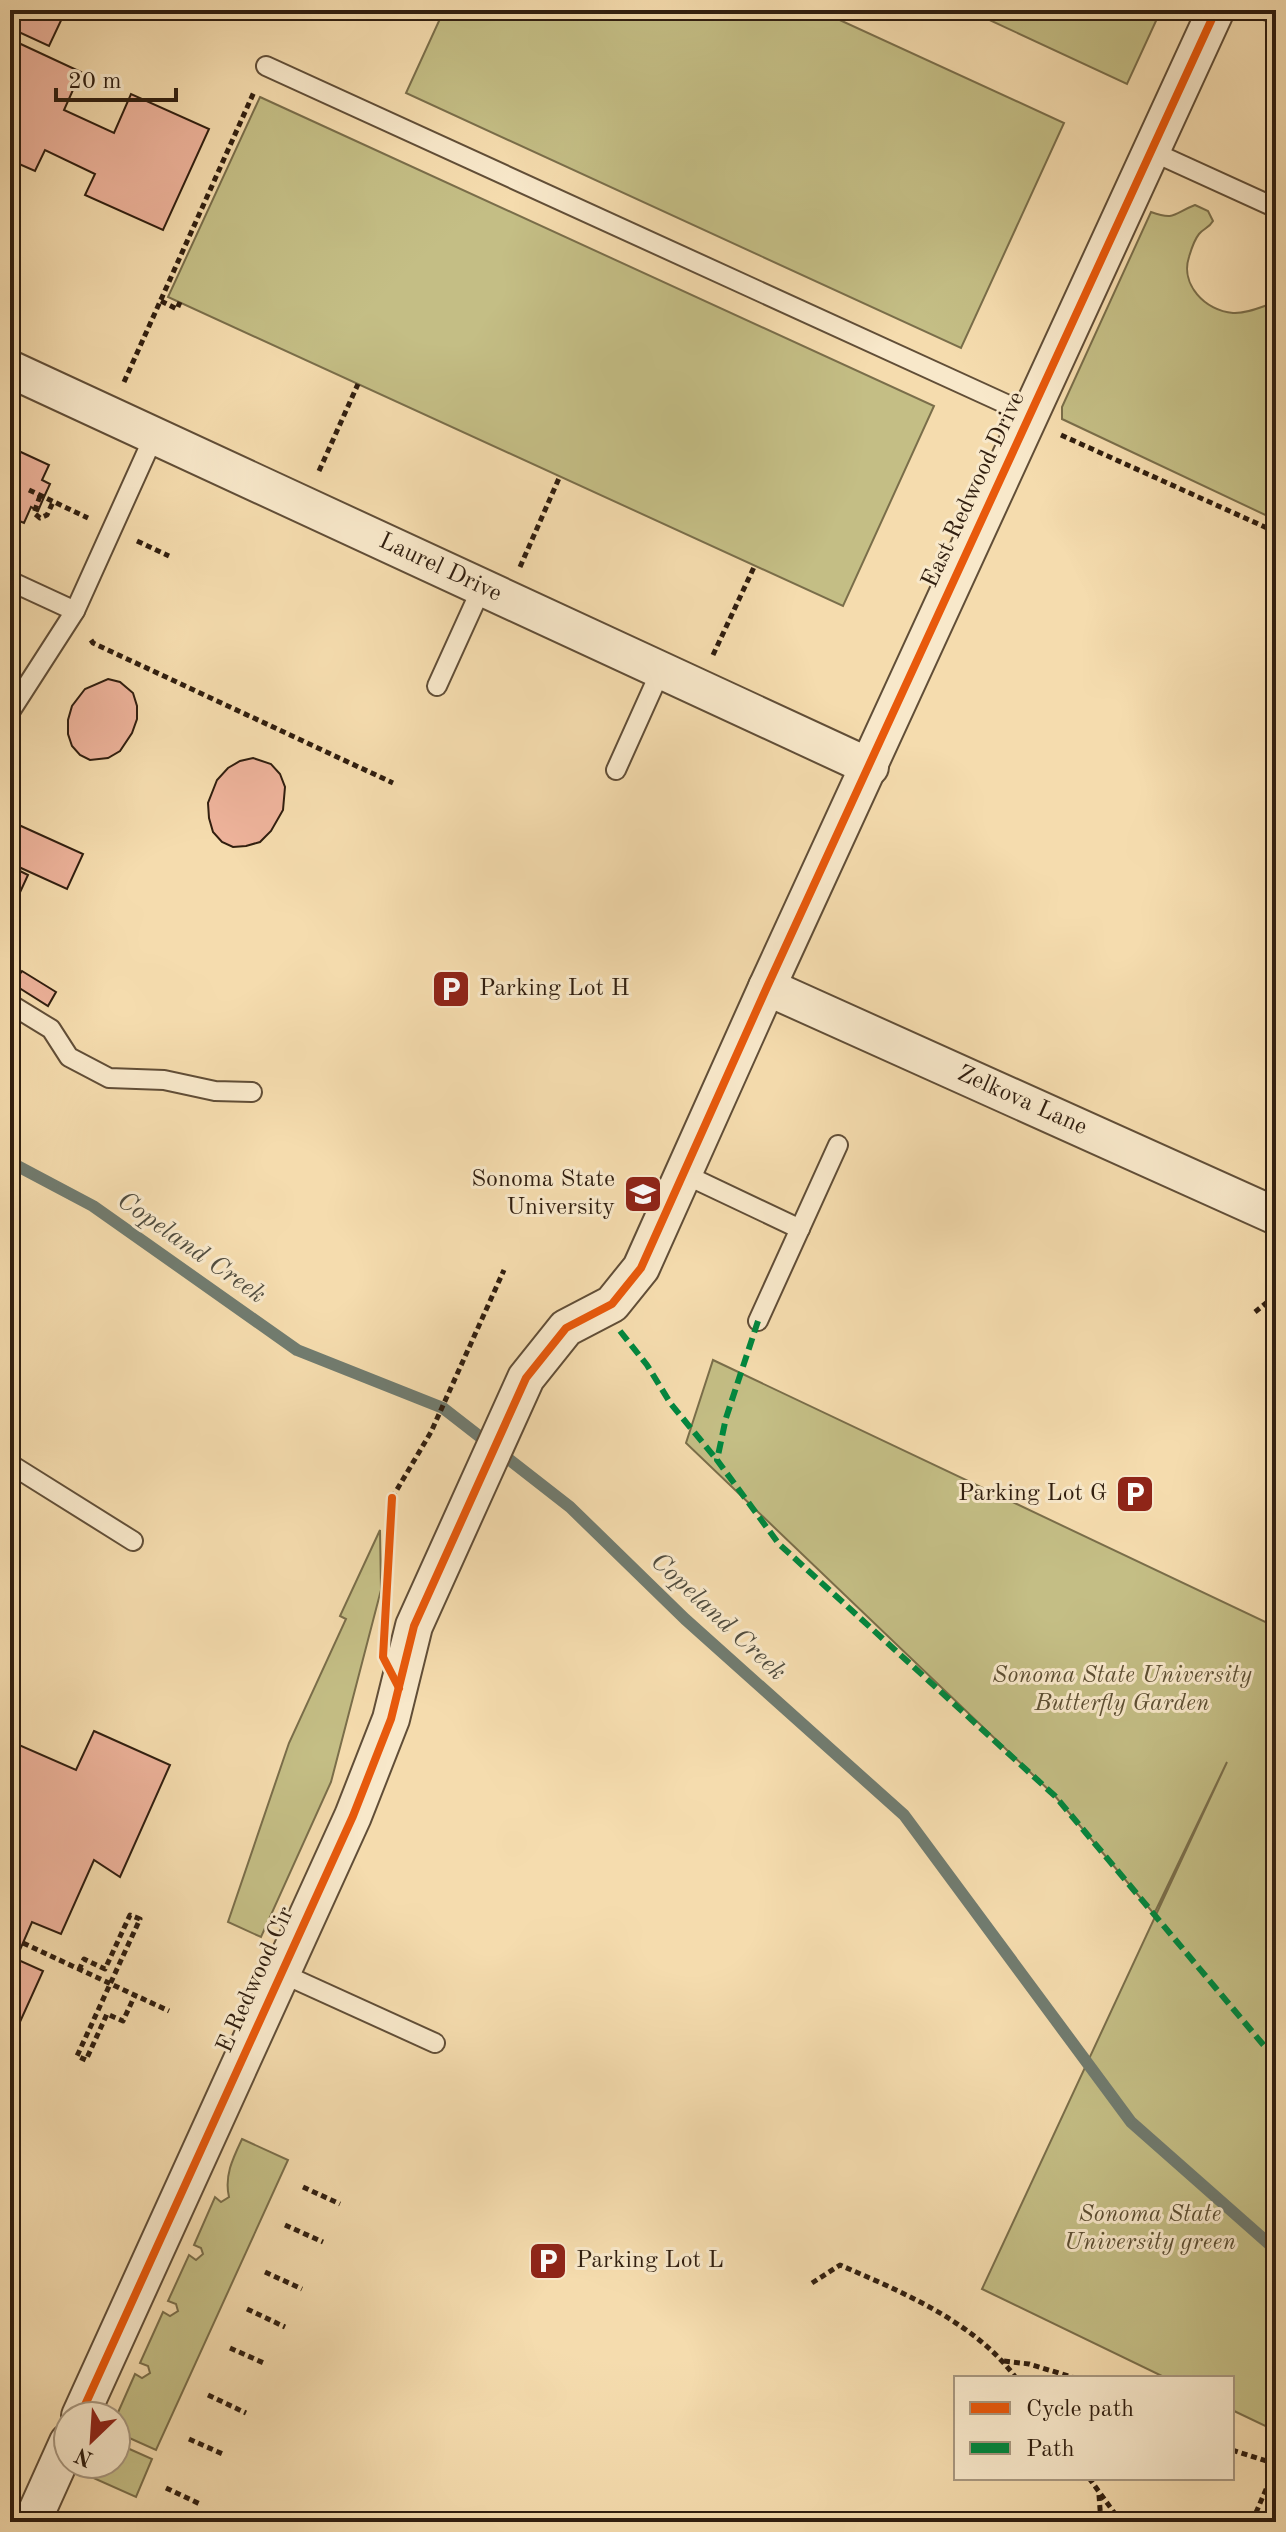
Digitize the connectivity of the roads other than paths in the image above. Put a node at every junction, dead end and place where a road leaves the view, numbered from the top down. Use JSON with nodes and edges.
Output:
{"nodes":[{"id":1,"x":1216,"y":10,"type":"edge"},
{"id":2,"x":266,"y":66,"type":"road end"},
{"id":3,"x":1151,"y":151,"type":"junction"},
{"id":4,"x":1276,"y":208,"type":"edge"},
{"id":5,"x":10,"y":369,"type":"edge"},
{"id":6,"x":1044,"y":424,"type":"junction"},
{"id":7,"x":154,"y":436,"type":"junction"},
{"id":8,"x":10,"y":581,"type":"edge"},
{"id":9,"x":482,"y":587,"type":"junction"},
{"id":10,"x":75,"y":611,"type":"junction"},
{"id":11,"x":661,"y":670,"type":"junction"},
{"id":12,"x":437,"y":686,"type":"dead end"},
{"id":13,"x":10,"y":712,"type":"edge"},
{"id":14,"x":870,"y":767,"type":"junction"},
{"id":15,"x":616,"y":770,"type":"dead end"},
{"id":16,"x":767,"y":987,"type":"junction"},
{"id":17,"x":10,"y":1004,"type":"edge"},
{"id":18,"x":252,"y":1092,"type":"dead end"},
{"id":19,"x":838,"y":1145,"type":"dead end"},
{"id":20,"x":684,"y":1174,"type":"junction"},
{"id":21,"x":1276,"y":1216,"type":"edge"},
{"id":22,"x":800,"y":1229,"type":"junction"},
{"id":23,"x":758,"y":1321,"type":"dead end"},
{"id":24,"x":10,"y":1464,"type":"edge"},
{"id":25,"x":133,"y":1541,"type":"dead end"},
{"id":26,"x":281,"y":1973,"type":"junction"},
{"id":27,"x":435,"y":2043,"type":"dead end"},
{"id":28,"x":87,"y":2400,"type":"edge"},
{"id":29,"x":52,"y":2478,"type":"edge"},
{"id":30,"x":32,"y":2522,"type":"edge"}],
"edges":[{"from":1,"to":3,"type":"street","name":"East Redwood Drive"},
{"from":2,"to":6,"type":"lane"},
{"from":3,"to":4,"type":"lane"},
{"from":3,"to":6,"type":"street","name":"East Redwood Drive"},
{"from":5,"to":7,"type":"street","name":"Laurel Drive"},
{"from":6,"to":14,"type":"street","name":"East Redwood Drive"},
{"from":7,"to":9,"type":"street","name":"Laurel Drive"},
{"from":7,"to":10,"type":"lane"},
{"from":8,"to":10,"type":"lane"},
{"from":9,"to":11,"type":"street","name":"Laurel Drive"},
{"from":9,"to":12,"type":"lane"},
{"from":10,"to":13,"type":"lane"},
{"from":11,"to":14,"type":"street","name":"Laurel Drive"},
{"from":11,"to":15,"type":"lane"},
{"from":14,"to":16,"type":"street","name":"East Redwood Drive"},
{"from":16,"to":20,"type":"street","name":"East Redwood Drive"},
{"from":16,"to":21,"type":"street","name":"Zelkova Lane"},
{"from":17,"to":18,"type":"lane"},
{"from":19,"to":22,"type":"lane"},
{"from":20,"to":22,"type":"lane"},
{"from":20,"to":26,"type":"street","name":"E Redwood Cir"},
{"from":22,"to":23,"type":"lane"},
{"from":24,"to":25,"type":"lane"},
{"from":26,"to":27,"type":"lane"},
{"from":26,"to":28,"type":"street","name":"E Redwood Cir"},
{"from":29,"to":30,"type":"street"}]}
